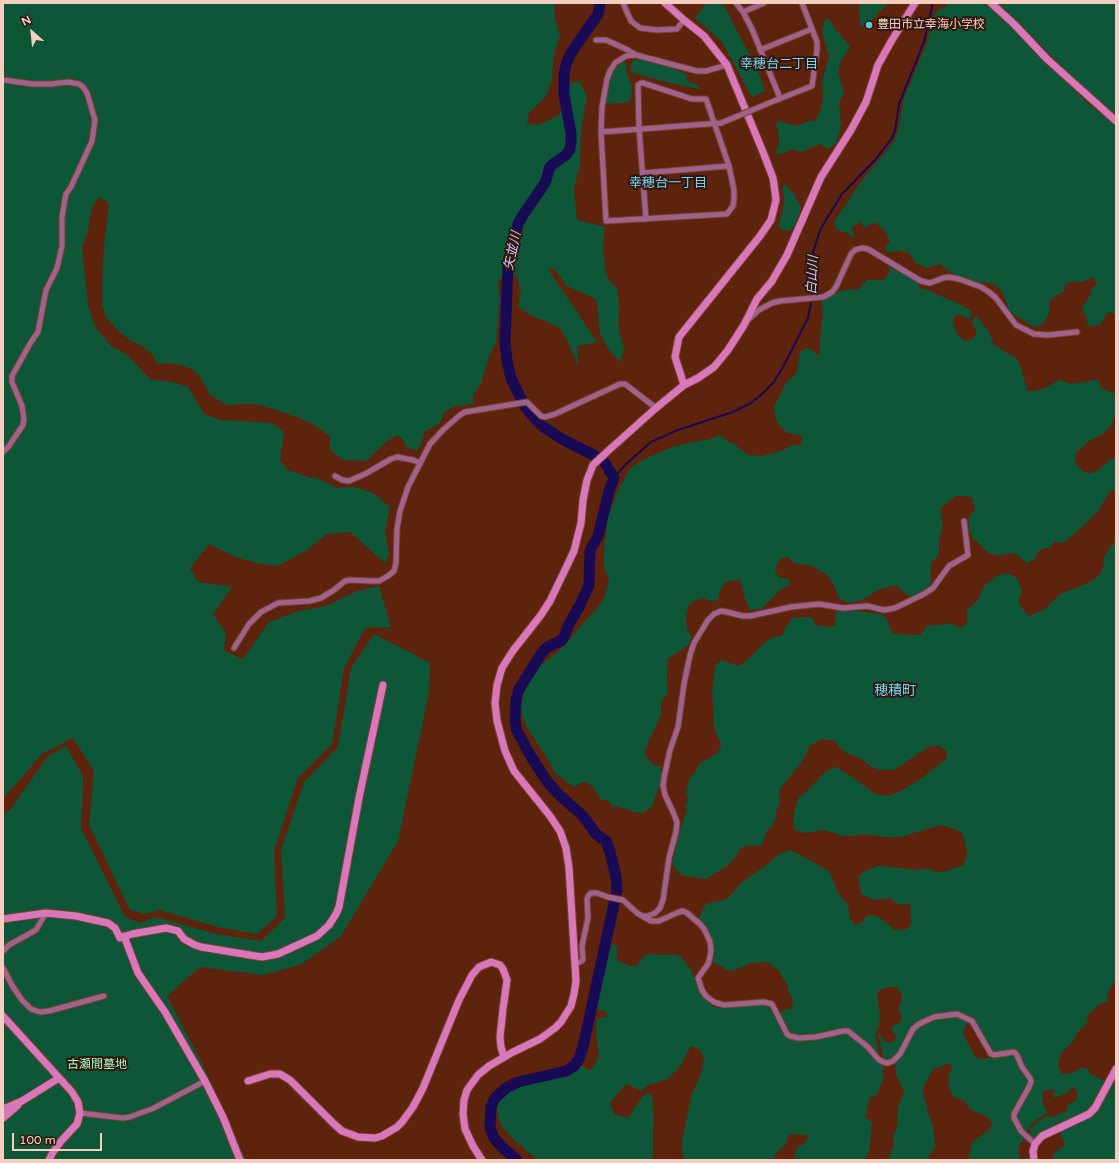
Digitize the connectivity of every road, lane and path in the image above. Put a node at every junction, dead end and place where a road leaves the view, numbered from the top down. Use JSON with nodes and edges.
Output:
{"nodes":[{"id":1,"x":623,"y":3,"type":"edge"},
{"id":2,"x":665,"y":3,"type":"edge"},
{"id":3,"x":736,"y":3,"type":"edge"},
{"id":4,"x":764,"y":3,"type":"edge"},
{"id":5,"x":802,"y":3,"type":"edge"},
{"id":6,"x":915,"y":3,"type":"edge"},
{"id":7,"x":992,"y":3,"type":"edge"},
{"id":8,"x":743,"y":12,"type":"junction"},
{"id":9,"x":684,"y":20,"type":"junction"},
{"id":10,"x":812,"y":29,"type":"junction"},
{"id":11,"x":596,"y":40,"type":"dead end"},
{"id":12,"x":760,"y":50,"type":"junction"},
{"id":13,"x":636,"y":55,"type":"junction"},
{"id":14,"x":728,"y":64,"type":"junction"},
{"id":15,"x":3,"y":80,"type":"edge"},
{"id":16,"x":780,"y":98,"type":"junction"},
{"id":17,"x":1116,"y":121,"type":"edge"},
{"id":18,"x":718,"y":123,"type":"junction"},
{"id":19,"x":640,"y":128,"type":"junction"},
{"id":20,"x":601,"y":132,"type":"junction"},
{"id":21,"x":729,"y":166,"type":"junction"},
{"id":22,"x":643,"y":173,"type":"junction"},
{"id":23,"x":646,"y":219,"type":"junction"},
{"id":24,"x":744,"y":325,"type":"junction"},
{"id":25,"x":1077,"y":332,"type":"dead end"},
{"id":26,"x":684,"y":385,"type":"junction"},
{"id":27,"x":656,"y":408,"type":"junction"},
{"id":28,"x":3,"y":452,"type":"edge"},
{"id":29,"x":420,"y":463,"type":"junction"},
{"id":30,"x":334,"y":476,"type":"dead end"},
{"id":31,"x":964,"y":521,"type":"dead end"},
{"id":32,"x":234,"y":648,"type":"dead end"},
{"id":33,"x":383,"y":685,"type":"dead end"},
{"id":34,"x":46,"y":913,"type":"junction"},
{"id":35,"x":643,"y":916,"type":"junction"},
{"id":36,"x":3,"y":918,"type":"edge"},
{"id":37,"x":124,"y":936,"type":"junction"},
{"id":38,"x":3,"y":951,"type":"edge"},
{"id":39,"x":575,"y":964,"type":"junction"},
{"id":40,"x":3,"y":968,"type":"edge"},
{"id":41,"x":104,"y":996,"type":"dead end"},
{"id":42,"x":3,"y":1016,"type":"edge"},
{"id":43,"x":504,"y":1057,"type":"junction"},
{"id":44,"x":1116,"y":1068,"type":"edge"},
{"id":45,"x":60,"y":1078,"type":"junction"},
{"id":46,"x":248,"y":1081,"type":"dead end"},
{"id":47,"x":205,"y":1082,"type":"junction"},
{"id":48,"x":22,"y":1101,"type":"junction"},
{"id":49,"x":3,"y":1109,"type":"edge"},
{"id":50,"x":80,"y":1113,"type":"junction"},
{"id":51,"x":3,"y":1118,"type":"edge"},
{"id":52,"x":1035,"y":1144,"type":"junction"},
{"id":53,"x":49,"y":1160,"type":"edge"},
{"id":54,"x":240,"y":1160,"type":"edge"},
{"id":55,"x":482,"y":1160,"type":"edge"},
{"id":56,"x":1034,"y":1160,"type":"edge"}],
"edges":[{"from":1,"to":9,"type":"street"},
{"from":2,"to":9,"type":"street"},
{"from":3,"to":8,"type":"street"},
{"from":4,"to":8,"type":"street"},
{"from":5,"to":10,"type":"street"},
{"from":6,"to":24,"type":"street"},
{"from":7,"to":17,"type":"street"},
{"from":8,"to":12,"type":"street"},
{"from":9,"to":14,"type":"street"},
{"from":10,"to":12,"type":"street"},
{"from":10,"to":16,"type":"street"},
{"from":11,"to":13,"type":"street"},
{"from":12,"to":16,"type":"street"},
{"from":13,"to":14,"type":"street"},
{"from":13,"to":20,"type":"street"},
{"from":14,"to":26,"type":"street"},
{"from":15,"to":28,"type":"street"},
{"from":16,"to":18,"type":"street","bridge":true},
{"from":18,"to":19,"type":"street"},
{"from":18,"to":19,"type":"street"},
{"from":18,"to":21,"type":"street"},
{"from":19,"to":20,"type":"street"},
{"from":19,"to":22,"type":"street"},
{"from":20,"to":23,"type":"street"},
{"from":21,"to":22,"type":"street"},
{"from":21,"to":23,"type":"street"},
{"from":22,"to":23,"type":"street"},
{"from":24,"to":25,"type":"street"},
{"from":24,"to":26,"type":"street"},
{"from":26,"to":27,"type":"street"},
{"from":27,"to":29,"type":"street"},
{"from":27,"to":39,"type":"street"},
{"from":29,"to":30,"type":"street"},
{"from":29,"to":32,"type":"street"},
{"from":31,"to":35,"type":"street"},
{"from":33,"to":37,"type":"street"},
{"from":34,"to":36,"type":"street"},
{"from":34,"to":37,"type":"street"},
{"from":34,"to":38,"type":"street"},
{"from":35,"to":39,"type":"street"},
{"from":35,"to":52,"type":"street"},
{"from":37,"to":47,"type":"street"},
{"from":39,"to":43,"type":"street"},
{"from":40,"to":41,"type":"street"},
{"from":42,"to":45,"type":"street"},
{"from":43,"to":46,"type":"street"},
{"from":43,"to":55,"type":"street"},
{"from":44,"to":52,"type":"street"},
{"from":45,"to":48,"type":"street"},
{"from":45,"to":50,"type":"street"},
{"from":47,"to":50,"type":"street"},
{"from":47,"to":54,"type":"street"},
{"from":48,"to":49,"type":"street"},
{"from":48,"to":51,"type":"street"},
{"from":50,"to":53,"type":"street"},
{"from":52,"to":56,"type":"street"}]}
